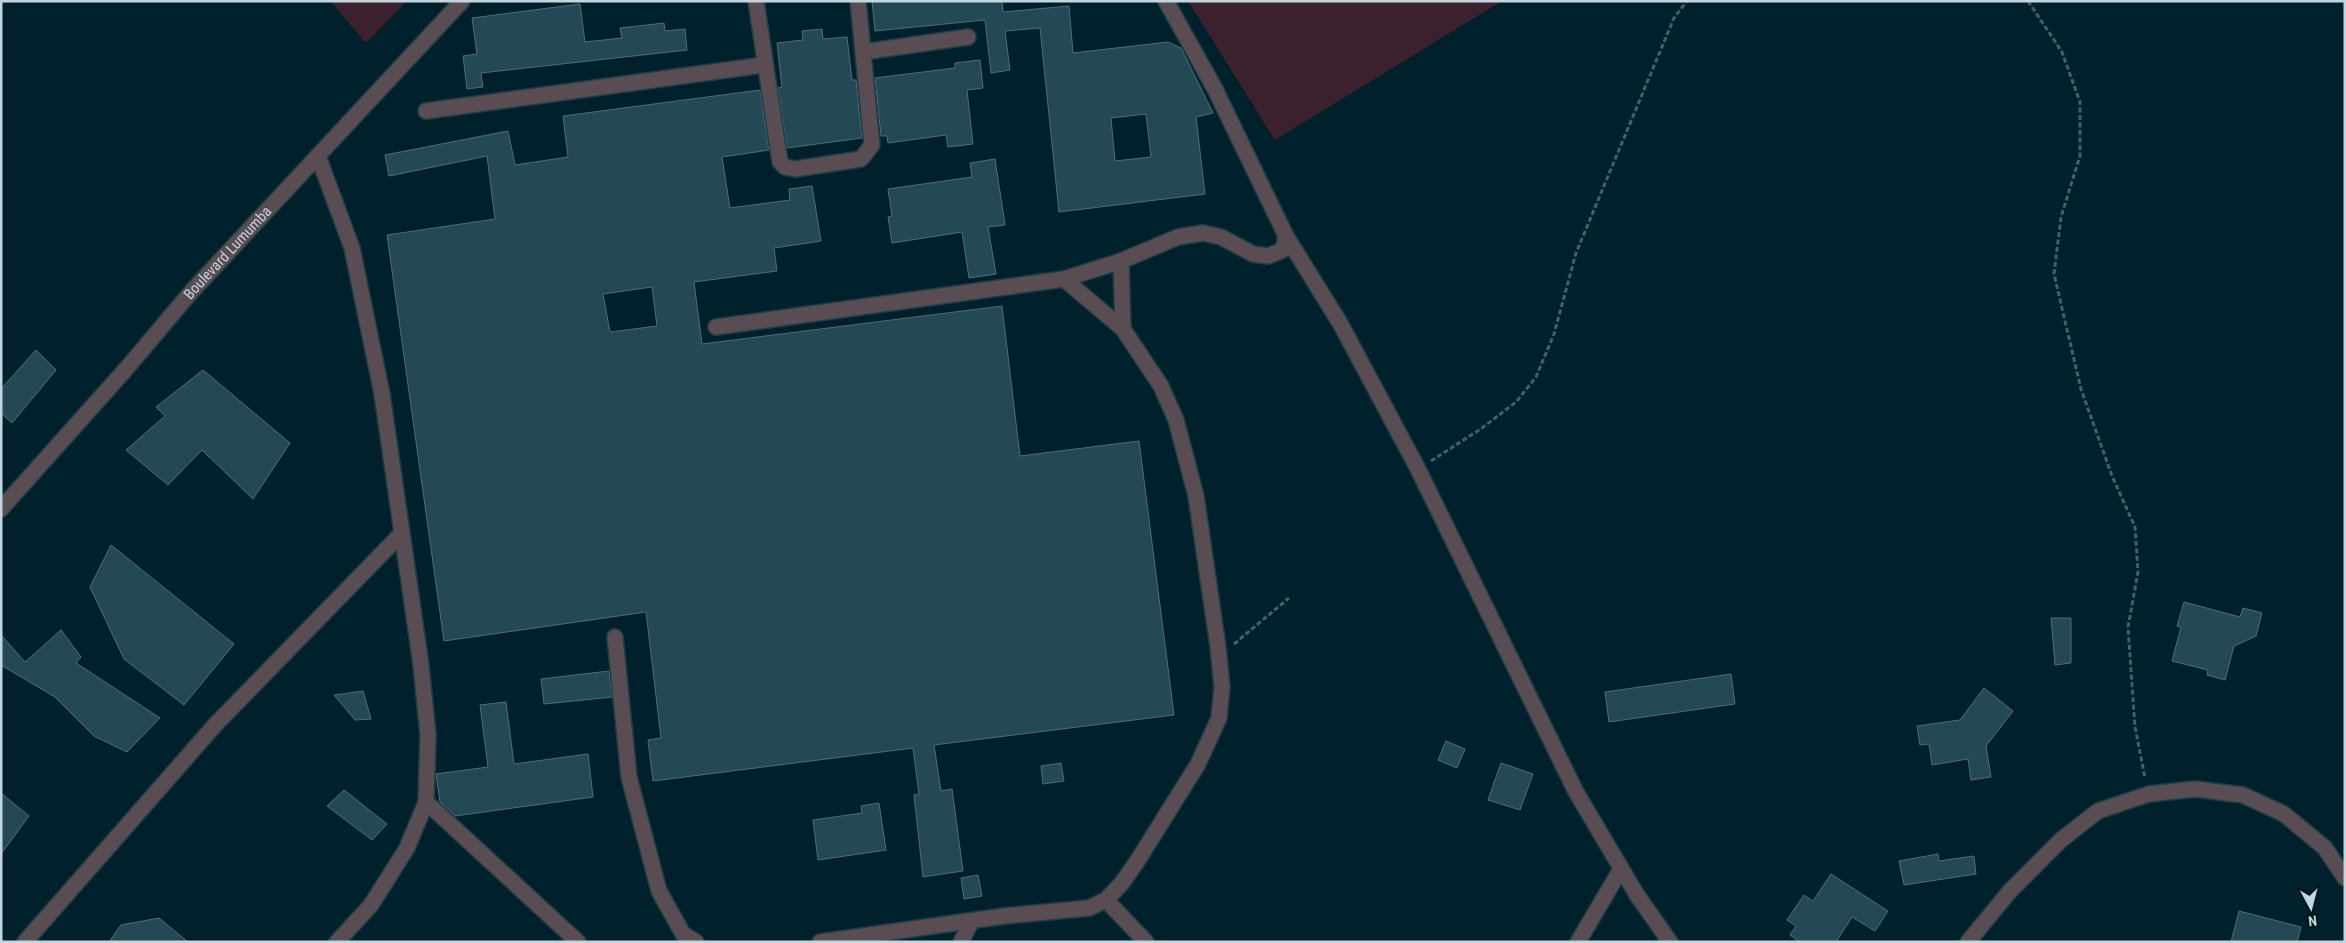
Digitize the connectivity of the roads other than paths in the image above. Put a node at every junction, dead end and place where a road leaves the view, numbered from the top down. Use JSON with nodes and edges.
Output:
{"nodes":[{"id":1,"x":462,"y":1,"type":"edge"},
{"id":2,"x":756,"y":1,"type":"edge"},
{"id":3,"x":858,"y":1,"type":"edge"},
{"id":4,"x":1166,"y":1,"type":"edge"},
{"id":5,"x":968,"y":37,"type":"dead end"},
{"id":6,"x":864,"y":52,"type":"junction"},
{"id":7,"x":764,"y":65,"type":"junction"},
{"id":8,"x":426,"y":111,"type":"dead end"},
{"id":9,"x":318,"y":156,"type":"junction"},
{"id":10,"x":1286,"y":236,"type":"junction"},
{"id":11,"x":1121,"y":261,"type":"junction"},
{"id":12,"x":1064,"y":279,"type":"junction"},
{"id":13,"x":716,"y":327,"type":"dead end"},
{"id":14,"x":1122,"y":329,"type":"junction"},
{"id":15,"x":1,"y":509,"type":"edge"},
{"id":16,"x":402,"y":533,"type":"junction"},
{"id":17,"x":614,"y":637,"type":"dead end"},
{"id":18,"x":426,"y":802,"type":"junction"},
{"id":19,"x":1621,"y":869,"type":"junction"},
{"id":20,"x":2345,"y":878,"type":"edge"},
{"id":21,"x":1106,"y":900,"type":"junction"},
{"id":22,"x":971,"y":922,"type":"junction"},
{"id":23,"x":25,"y":942,"type":"edge"},
{"id":24,"x":337,"y":942,"type":"edge"},
{"id":25,"x":578,"y":942,"type":"edge"},
{"id":26,"x":696,"y":942,"type":"edge"},
{"id":27,"x":820,"y":942,"type":"edge"},
{"id":28,"x":961,"y":942,"type":"edge"},
{"id":29,"x":1146,"y":942,"type":"edge"},
{"id":30,"x":1578,"y":942,"type":"edge"},
{"id":31,"x":1670,"y":942,"type":"edge"},
{"id":32,"x":1968,"y":942,"type":"edge"}],
"edges":[{"from":1,"to":9,"type":"street","name":"Boulevard Lumumba"},
{"from":2,"to":7,"type":"street"},
{"from":3,"to":6,"type":"street"},
{"from":4,"to":10,"type":"street"},
{"from":5,"to":6,"type":"street"},
{"from":6,"to":7,"type":"street"},
{"from":7,"to":8,"type":"street"},
{"from":9,"to":15,"type":"street","name":"Boulevard Lumumba"},
{"from":9,"to":16,"type":"street"},
{"from":10,"to":11,"type":"street"},
{"from":10,"to":19,"type":"street"},
{"from":11,"to":12,"type":"street"},
{"from":11,"to":14,"type":"street"},
{"from":12,"to":13,"type":"street"},
{"from":12,"to":14,"type":"street"},
{"from":14,"to":21,"type":"street"},
{"from":16,"to":18,"type":"street"},
{"from":16,"to":23,"type":"street"},
{"from":17,"to":26,"type":"street"},
{"from":18,"to":24,"type":"street"},
{"from":18,"to":25,"type":"street"},
{"from":19,"to":30,"type":"street"},
{"from":19,"to":31,"type":"street"},
{"from":20,"to":32,"type":"street"},
{"from":21,"to":22,"type":"street"},
{"from":21,"to":29,"type":"street"},
{"from":22,"to":27,"type":"street"},
{"from":22,"to":28,"type":"street"}]}
